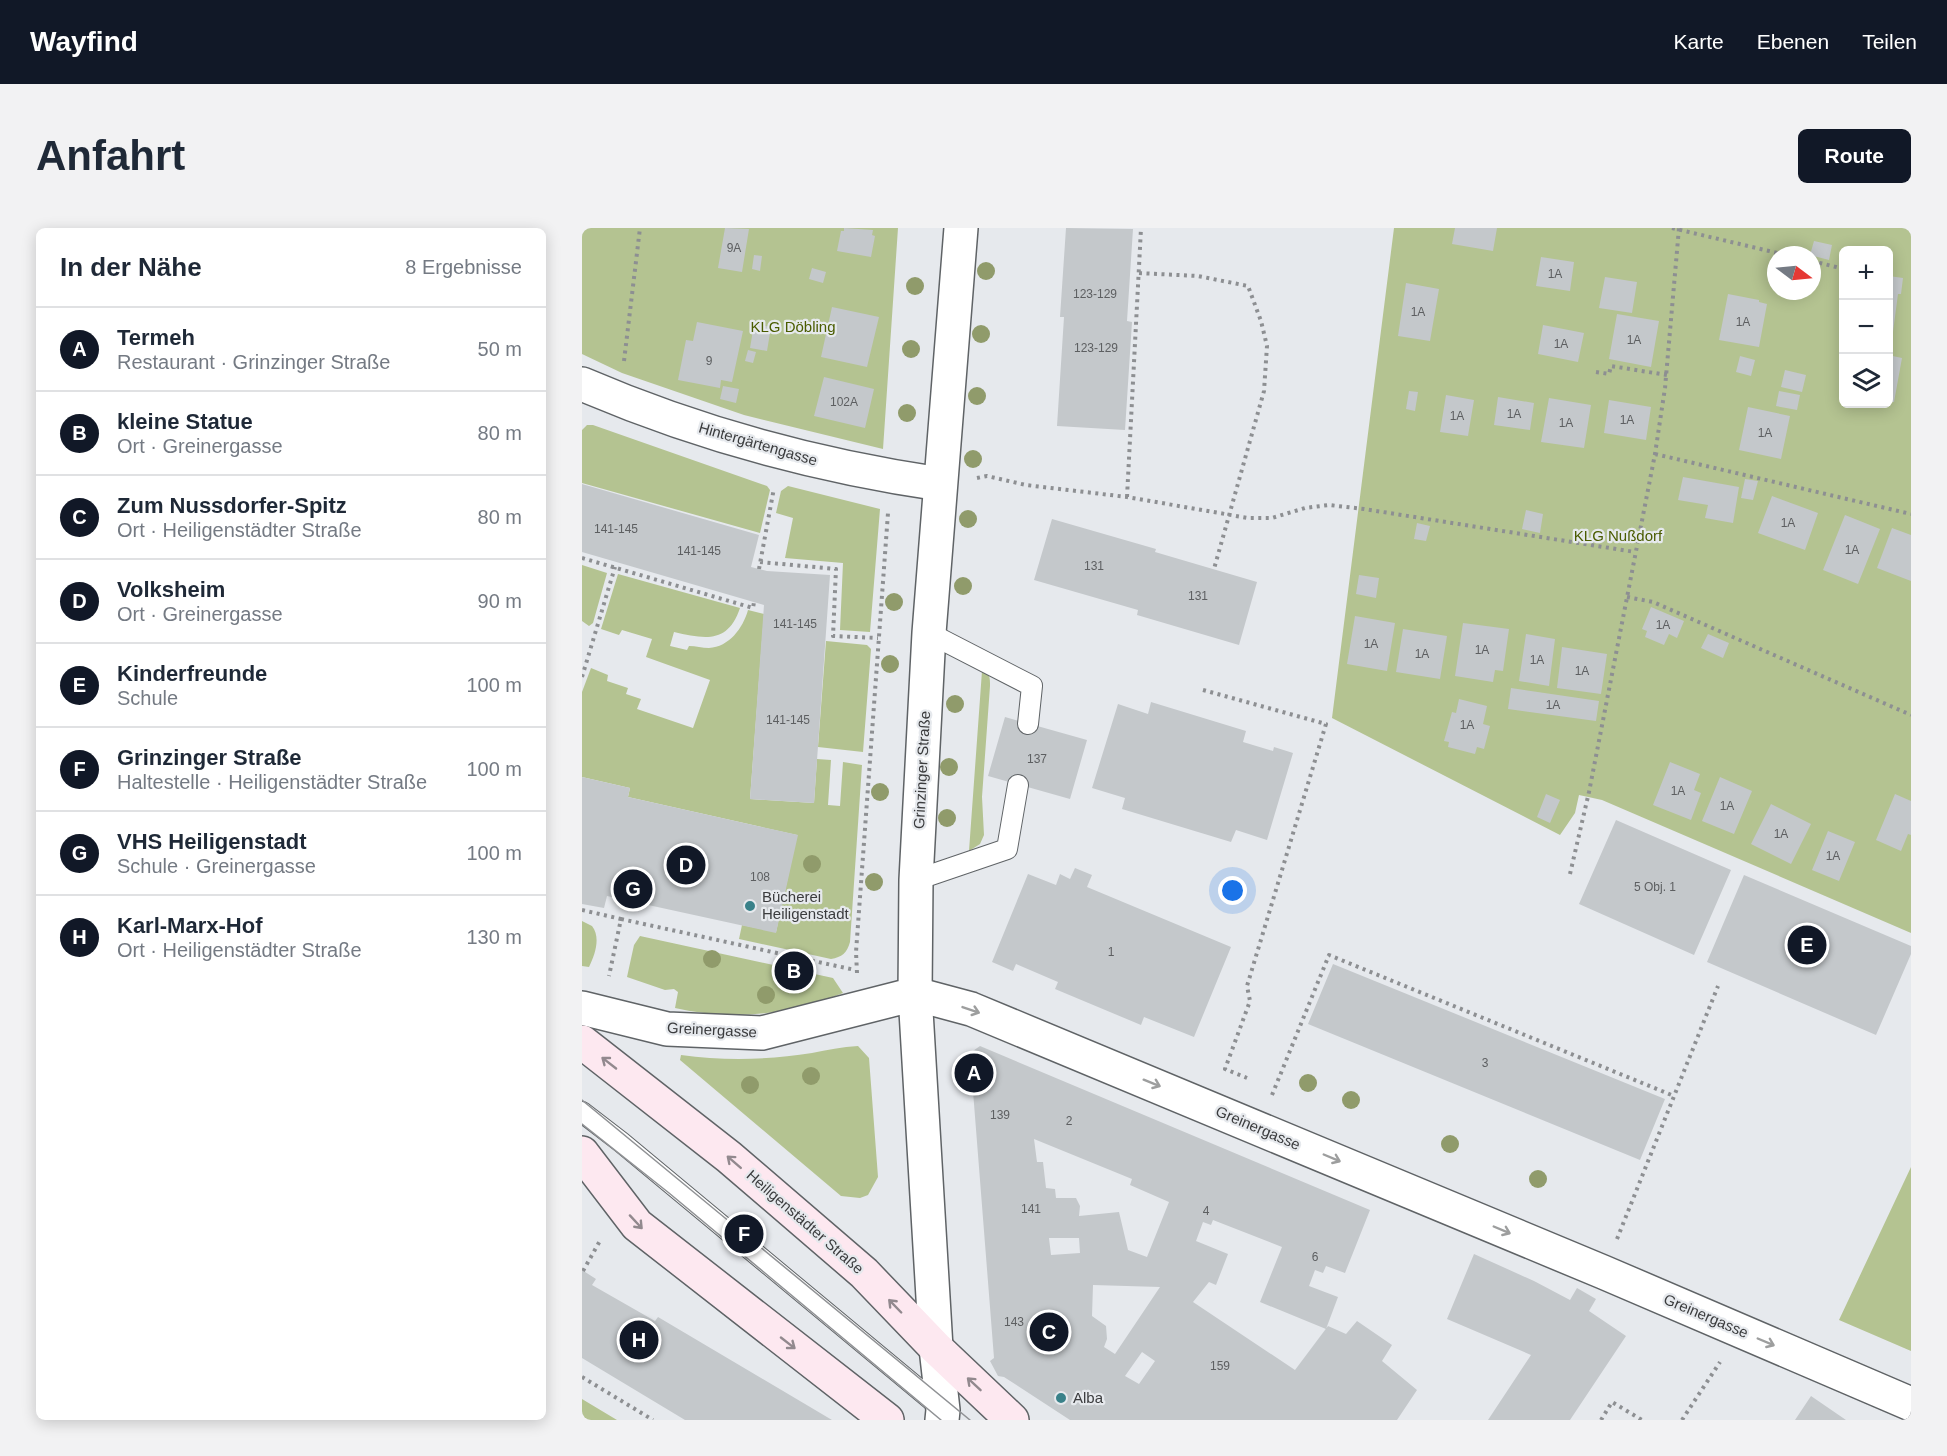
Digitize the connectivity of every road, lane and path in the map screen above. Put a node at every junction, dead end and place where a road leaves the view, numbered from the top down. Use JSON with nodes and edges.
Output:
{"nodes":[{"id":1,"x":640,"y":228,"type":"edge"},
{"id":2,"x":961,"y":228,"type":"edge"},
{"id":3,"x":1141,"y":228,"type":"edge"},
{"id":4,"x":1672,"y":228,"type":"edge"},
{"id":5,"x":1679,"y":229,"type":"edge"},
{"id":6,"x":1767,"y":250,"type":"edge"},
{"id":7,"x":1821,"y":263,"type":"edge"},
{"id":8,"x":1839,"y":268,"type":"edge"},
{"id":9,"x":1139,"y":273,"type":"junction"},
{"id":10,"x":624,"y":362,"type":"dead end"},
{"id":11,"x":1596,"y":372,"type":"dead end"},
{"id":12,"x":1666,"y":375,"type":"junction"},
{"id":13,"x":582,"y":384,"type":"edge"},
{"id":14,"x":780,"y":451,"type":"junction"},
{"id":15,"x":1655,"y":454,"type":"junction"},
{"id":16,"x":891,"y":477,"type":"junction"},
{"id":17,"x":940,"y":484,"type":"junction"},
{"id":18,"x":1127,"y":497,"type":"junction"},
{"id":19,"x":1911,"y":514,"type":"edge"},
{"id":20,"x":1230,"y":515,"type":"junction"},
{"id":21,"x":1635,"y":552,"type":"junction"},
{"id":22,"x":582,"y":558,"type":"edge"},
{"id":23,"x":760,"y":562,"type":"junction"},
{"id":24,"x":615,"y":567,"type":"junction"},
{"id":25,"x":759,"y":569,"type":"dead end"},
{"id":26,"x":1214,"y":569,"type":"dead end"},
{"id":27,"x":1627,"y":597,"type":"junction"},
{"id":28,"x":754,"y":602,"type":"dead end"},
{"id":29,"x":930,"y":633,"type":"junction"},
{"id":30,"x":878,"y":638,"type":"junction"},
{"id":31,"x":582,"y":677,"type":"edge"},
{"id":32,"x":1203,"y":690,"type":"dead end"},
{"id":33,"x":1911,"y":715,"type":"edge"},
{"id":34,"x":1028,"y":724,"type":"dead end"},
{"id":35,"x":1018,"y":785,"type":"dead end"},
{"id":36,"x":1569,"y":874,"type":"dead end"},
{"id":37,"x":916,"y":880,"type":"junction"},
{"id":38,"x":582,"y":910,"type":"edge"},
{"id":39,"x":621,"y":919,"type":"junction"},
{"id":40,"x":857,"y":970,"type":"junction"},
{"id":41,"x":608,"y":979,"type":"dead end"},
{"id":42,"x":858,"y":979,"type":"dead end"},
{"id":43,"x":1718,"y":987,"type":"dead end"},
{"id":44,"x":915,"y":994,"type":"junction"},
{"id":45,"x":582,"y":1008,"type":"edge"},
{"id":46,"x":582,"y":1042,"type":"edge"},
{"id":47,"x":1248,"y":1078,"type":"dead end"},
{"id":48,"x":1674,"y":1096,"type":"junction"},
{"id":49,"x":582,"y":1112,"type":"edge"},
{"id":50,"x":1259,"y":1128,"type":"junction"},
{"id":51,"x":588,"y":1164,"type":"edge"},
{"id":52,"x":602,"y":1239,"type":"dead end"},
{"id":53,"x":583,"y":1271,"type":"edge"},
{"id":54,"x":1604,"y":1272,"type":"junction"},
{"id":55,"x":936,"y":1348,"type":"junction"},
{"id":56,"x":582,"y":1377,"type":"edge"},
{"id":57,"x":1702,"y":1390,"type":"dead end"},
{"id":58,"x":1911,"y":1404,"type":"edge"},
{"id":59,"x":947,"y":1417,"type":"edge"},
{"id":60,"x":652,"y":1420,"type":"edge"},
{"id":61,"x":887,"y":1420,"type":"edge"},
{"id":62,"x":1012,"y":1420,"type":"edge"},
{"id":63,"x":1600,"y":1420,"type":"edge"},
{"id":64,"x":1642,"y":1420,"type":"edge"},
{"id":65,"x":1682,"y":1420,"type":"edge"}],
"edges":[{"from":1,"to":10,"type":"path"},
{"from":2,"to":17,"type":"street","name":"Grinzinger Straße"},
{"from":3,"to":9,"type":"path"},
{"from":4,"to":5,"type":"path"},
{"from":5,"to":6,"type":"path"},
{"from":5,"to":12,"type":"path"},
{"from":7,"to":8,"type":"path"},
{"from":9,"to":18,"type":"path"},
{"from":9,"to":20,"type":"path"},
{"from":11,"to":12,"type":"path"},
{"from":12,"to":15,"type":"path"},
{"from":13,"to":14,"type":"street","name":"Hintergärtengasse"},
{"from":14,"to":16,"type":"street","name":"Hintergärtengasse"},
{"from":14,"to":23,"type":"path"},
{"from":15,"to":19,"type":"path"},
{"from":15,"to":21,"type":"path"},
{"from":16,"to":17,"type":"street","name":"Hintergärtengasse"},
{"from":16,"to":30,"type":"path"},
{"from":17,"to":18,"type":"path"},
{"from":17,"to":29,"type":"street","name":"Grinzinger Straße"},
{"from":18,"to":20,"type":"path"},
{"from":20,"to":21,"type":"path"},
{"from":20,"to":26,"type":"path"},
{"from":21,"to":27,"type":"path"},
{"from":22,"to":24,"type":"path"},
{"from":23,"to":25,"type":"path"},
{"from":23,"to":30,"type":"path"},
{"from":24,"to":28,"type":"path"},
{"from":24,"to":31,"type":"path"},
{"from":27,"to":33,"type":"path"},
{"from":27,"to":36,"type":"path"},
{"from":29,"to":34,"type":"lane"},
{"from":29,"to":37,"type":"street","name":"Grinzinger Straße"},
{"from":30,"to":40,"type":"path"},
{"from":32,"to":47,"type":"path"},
{"from":35,"to":37,"type":"lane"},
{"from":37,"to":44,"type":"street","name":"Grinzinger Straße"},
{"from":38,"to":39,"type":"path"},
{"from":39,"to":40,"type":"path"},
{"from":39,"to":41,"type":"path"},
{"from":40,"to":42,"type":"path"},
{"from":43,"to":48,"type":"path"},
{"from":44,"to":45,"type":"street","name":"Greinergasse"},
{"from":44,"to":50,"type":"street","name":"Greinergasse","one_way":true},
{"from":44,"to":55,"type":"street","name":"Grinzinger Straße"},
{"from":55,"to":46,"type":"main road","name":"Heiligenstädter Straße","one_way":true},
{"from":48,"to":50,"type":"path"},
{"from":48,"to":54,"type":"path"},
{"from":49,"to":59,"type":"lane"},
{"from":50,"to":54,"type":"street","name":"Greinergasse","one_way":true},
{"from":51,"to":61,"type":"main road","one_way":true},
{"from":52,"to":53,"type":"path"},
{"from":54,"to":58,"type":"street","name":"Greinergasse","one_way":true},
{"from":55,"to":59,"type":"street","name":"Grinzinger Straße"},
{"from":62,"to":55,"type":"main road","name":"Heiligenstädter Straße","one_way":true},
{"from":56,"to":60,"type":"path"},
{"from":57,"to":65,"type":"path"},
{"from":63,"to":64,"type":"path"}]}
